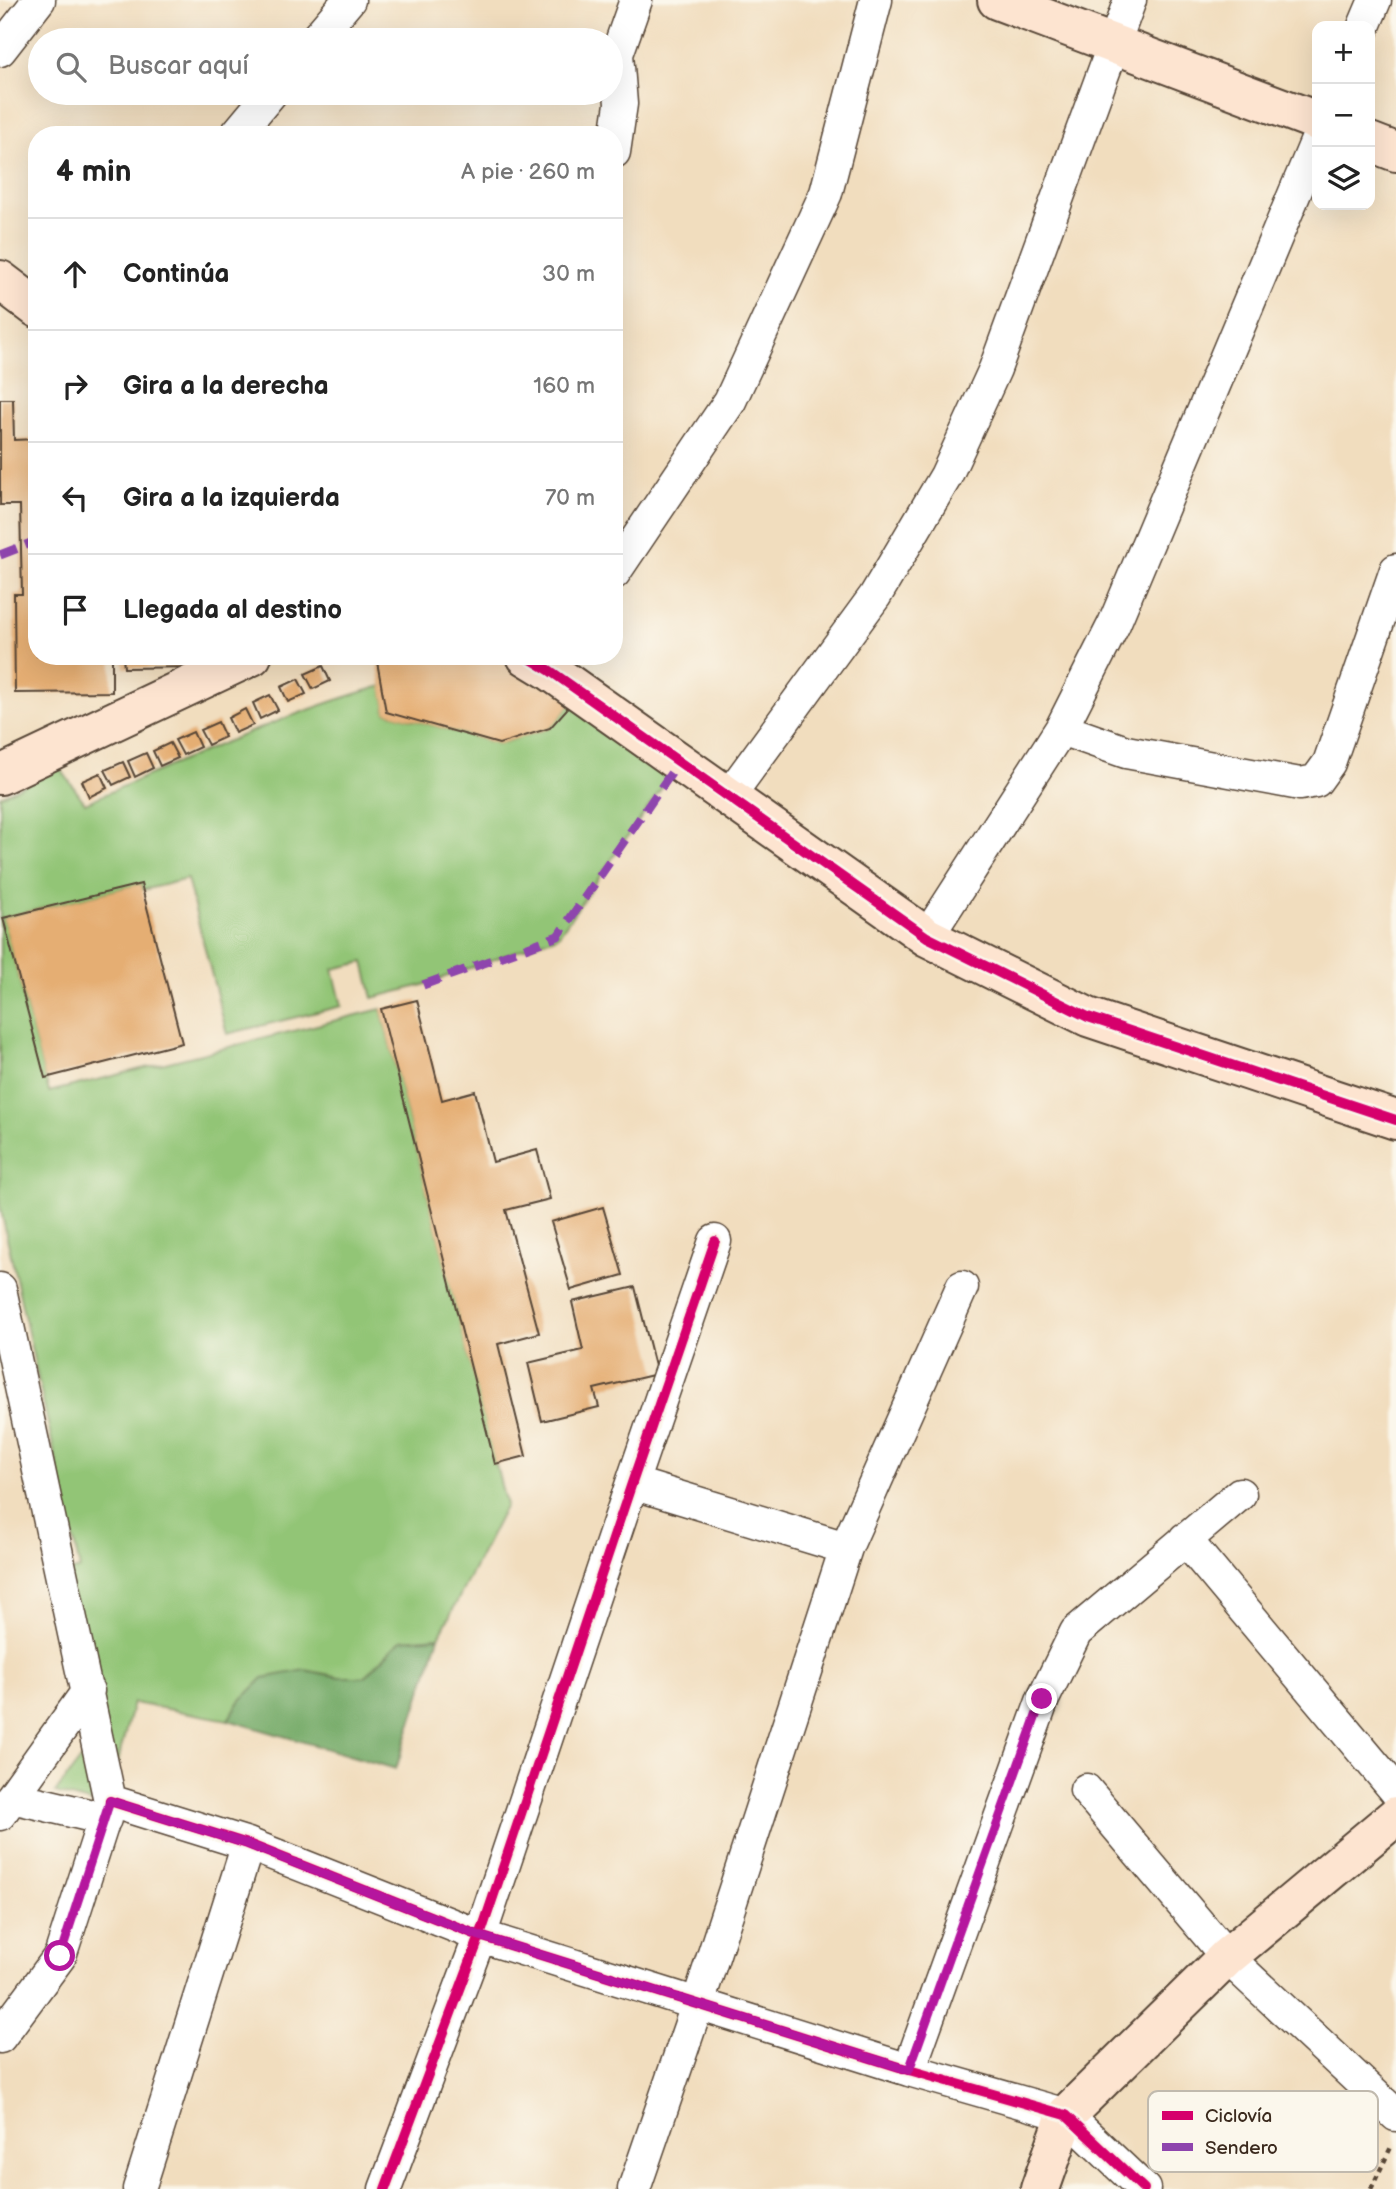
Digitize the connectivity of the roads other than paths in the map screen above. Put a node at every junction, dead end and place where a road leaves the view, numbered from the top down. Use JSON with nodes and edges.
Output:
{"nodes":[{"id":1,"x":39,"y":0,"type":"edge"},
{"id":2,"x":349,"y":0,"type":"edge"},
{"id":3,"x":636,"y":0,"type":"edge"},
{"id":4,"x":876,"y":0,"type":"edge"},
{"id":5,"x":997,"y":0,"type":"edge"},
{"id":6,"x":1130,"y":0,"type":"edge"},
{"id":7,"x":1375,"y":0,"type":"edge"},
{"id":8,"x":1366,"y":21,"type":"edge"},
{"id":9,"x":325,"y":28,"type":"edge"},
{"id":10,"x":623,"y":37,"type":"edge"},
{"id":11,"x":1114,"y":44,"type":"junction"},
{"id":12,"x":0,"y":50,"type":"edge"},
{"id":13,"x":261,"y":105,"type":"edge"},
{"id":14,"x":621,"y":105,"type":"edge"},
{"id":15,"x":1312,"y":119,"type":"edge"},
{"id":16,"x":244,"y":126,"type":"edge"},
{"id":17,"x":618,"y":126,"type":"edge"},
{"id":18,"x":1375,"y":144,"type":"edge"},
{"id":19,"x":1314,"y":147,"type":"edge"},
{"id":20,"x":1396,"y":152,"type":"edge"},
{"id":21,"x":0,"y":280,"type":"edge"},
{"id":22,"x":28,"y":301,"type":"edge"},
{"id":23,"x":623,"y":560,"type":"edge"},
{"id":24,"x":1396,"y":570,"type":"edge"},
{"id":25,"x":233,"y":665,"type":"edge"},
{"id":26,"x":549,"y":665,"type":"edge"},
{"id":27,"x":1061,"y":729,"type":"junction"},
{"id":28,"x":0,"y":775,"type":"edge"},
{"id":29,"x":728,"y":797,"type":"junction"},
{"id":30,"x":927,"y":937,"type":"junction"},
{"id":31,"x":1396,"y":1120,"type":"edge"},
{"id":32,"x":715,"y":1241,"type":"dead end"},
{"id":33,"x":962,"y":1287,"type":"dead end"},
{"id":34,"x":0,"y":1289,"type":"edge"},
{"id":35,"x":632,"y":1483,"type":"junction"},
{"id":36,"x":1240,"y":1494,"type":"dead end"},
{"id":37,"x":1185,"y":1539,"type":"junction"},
{"id":38,"x":846,"y":1548,"type":"junction"},
{"id":39,"x":88,"y":1691,"type":"junction"},
{"id":40,"x":1086,"y":1790,"type":"dead end"},
{"id":41,"x":1396,"y":1791,"type":"edge"},
{"id":42,"x":6,"y":1805,"type":"edge"},
{"id":43,"x":107,"y":1810,"type":"junction"},
{"id":44,"x":1396,"y":1816,"type":"edge"},
{"id":45,"x":247,"y":1844,"type":"junction"},
{"id":46,"x":480,"y":1936,"type":"junction"},
{"id":47,"x":1227,"y":1957,"type":"junction"},
{"id":48,"x":698,"y":2003,"type":"junction"},
{"id":49,"x":0,"y":2037,"type":"edge"},
{"id":50,"x":909,"y":2070,"type":"junction"},
{"id":51,"x":1370,"y":2091,"type":"edge"},
{"id":52,"x":1378,"y":2098,"type":"edge"},
{"id":53,"x":1066,"y":2115,"type":"junction"},
{"id":54,"x":1396,"y":2115,"type":"edge"},
{"id":55,"x":139,"y":2189,"type":"edge"},
{"id":56,"x":386,"y":2189,"type":"edge"},
{"id":57,"x":635,"y":2189,"type":"edge"},
{"id":58,"x":1040,"y":2189,"type":"edge"},
{"id":59,"x":1144,"y":2189,"type":"edge"}],
"edges":[{"from":1,"to":12,"type":"street"},
{"from":2,"to":9,"type":"street"},
{"from":3,"to":10,"type":"street"},
{"from":4,"to":23,"type":"street"},
{"from":5,"to":11,"type":"street"},
{"from":6,"to":11,"type":"street"},
{"from":7,"to":8,"type":"street"},
{"from":11,"to":15,"type":"street"},
{"from":11,"to":29,"type":"street"},
{"from":13,"to":16,"type":"street"},
{"from":14,"to":17,"type":"street"},
{"from":18,"to":20,"type":"street"},
{"from":19,"to":27,"type":"street"},
{"from":21,"to":22,"type":"street"},
{"from":24,"to":27,"type":"street"},
{"from":25,"to":28,"type":"street"},
{"from":26,"to":29,"type":"street"},
{"from":27,"to":30,"type":"street"},
{"from":29,"to":30,"type":"street"},
{"from":30,"to":31,"type":"street"},
{"from":32,"to":35,"type":"street"},
{"from":33,"to":38,"type":"street"},
{"from":34,"to":39,"type":"street"},
{"from":35,"to":38,"type":"street"},
{"from":35,"to":46,"type":"street"},
{"from":36,"to":37,"type":"street"},
{"from":37,"to":41,"type":"street"},
{"from":37,"to":50,"type":"street"},
{"from":38,"to":48,"type":"street"},
{"from":39,"to":42,"type":"street"},
{"from":39,"to":43,"type":"street"},
{"from":40,"to":47,"type":"street"},
{"from":42,"to":43,"type":"street"},
{"from":43,"to":45,"type":"street"},
{"from":43,"to":49,"type":"street"},
{"from":44,"to":47,"type":"street"},
{"from":45,"to":46,"type":"street"},
{"from":45,"to":55,"type":"street"},
{"from":46,"to":48,"type":"street"},
{"from":46,"to":56,"type":"street"},
{"from":47,"to":51,"type":"street"},
{"from":47,"to":53,"type":"street"},
{"from":48,"to":50,"type":"street"},
{"from":48,"to":57,"type":"street"},
{"from":50,"to":53,"type":"street"},
{"from":52,"to":54,"type":"street"},
{"from":53,"to":58,"type":"street"},
{"from":53,"to":59,"type":"street"}]}
